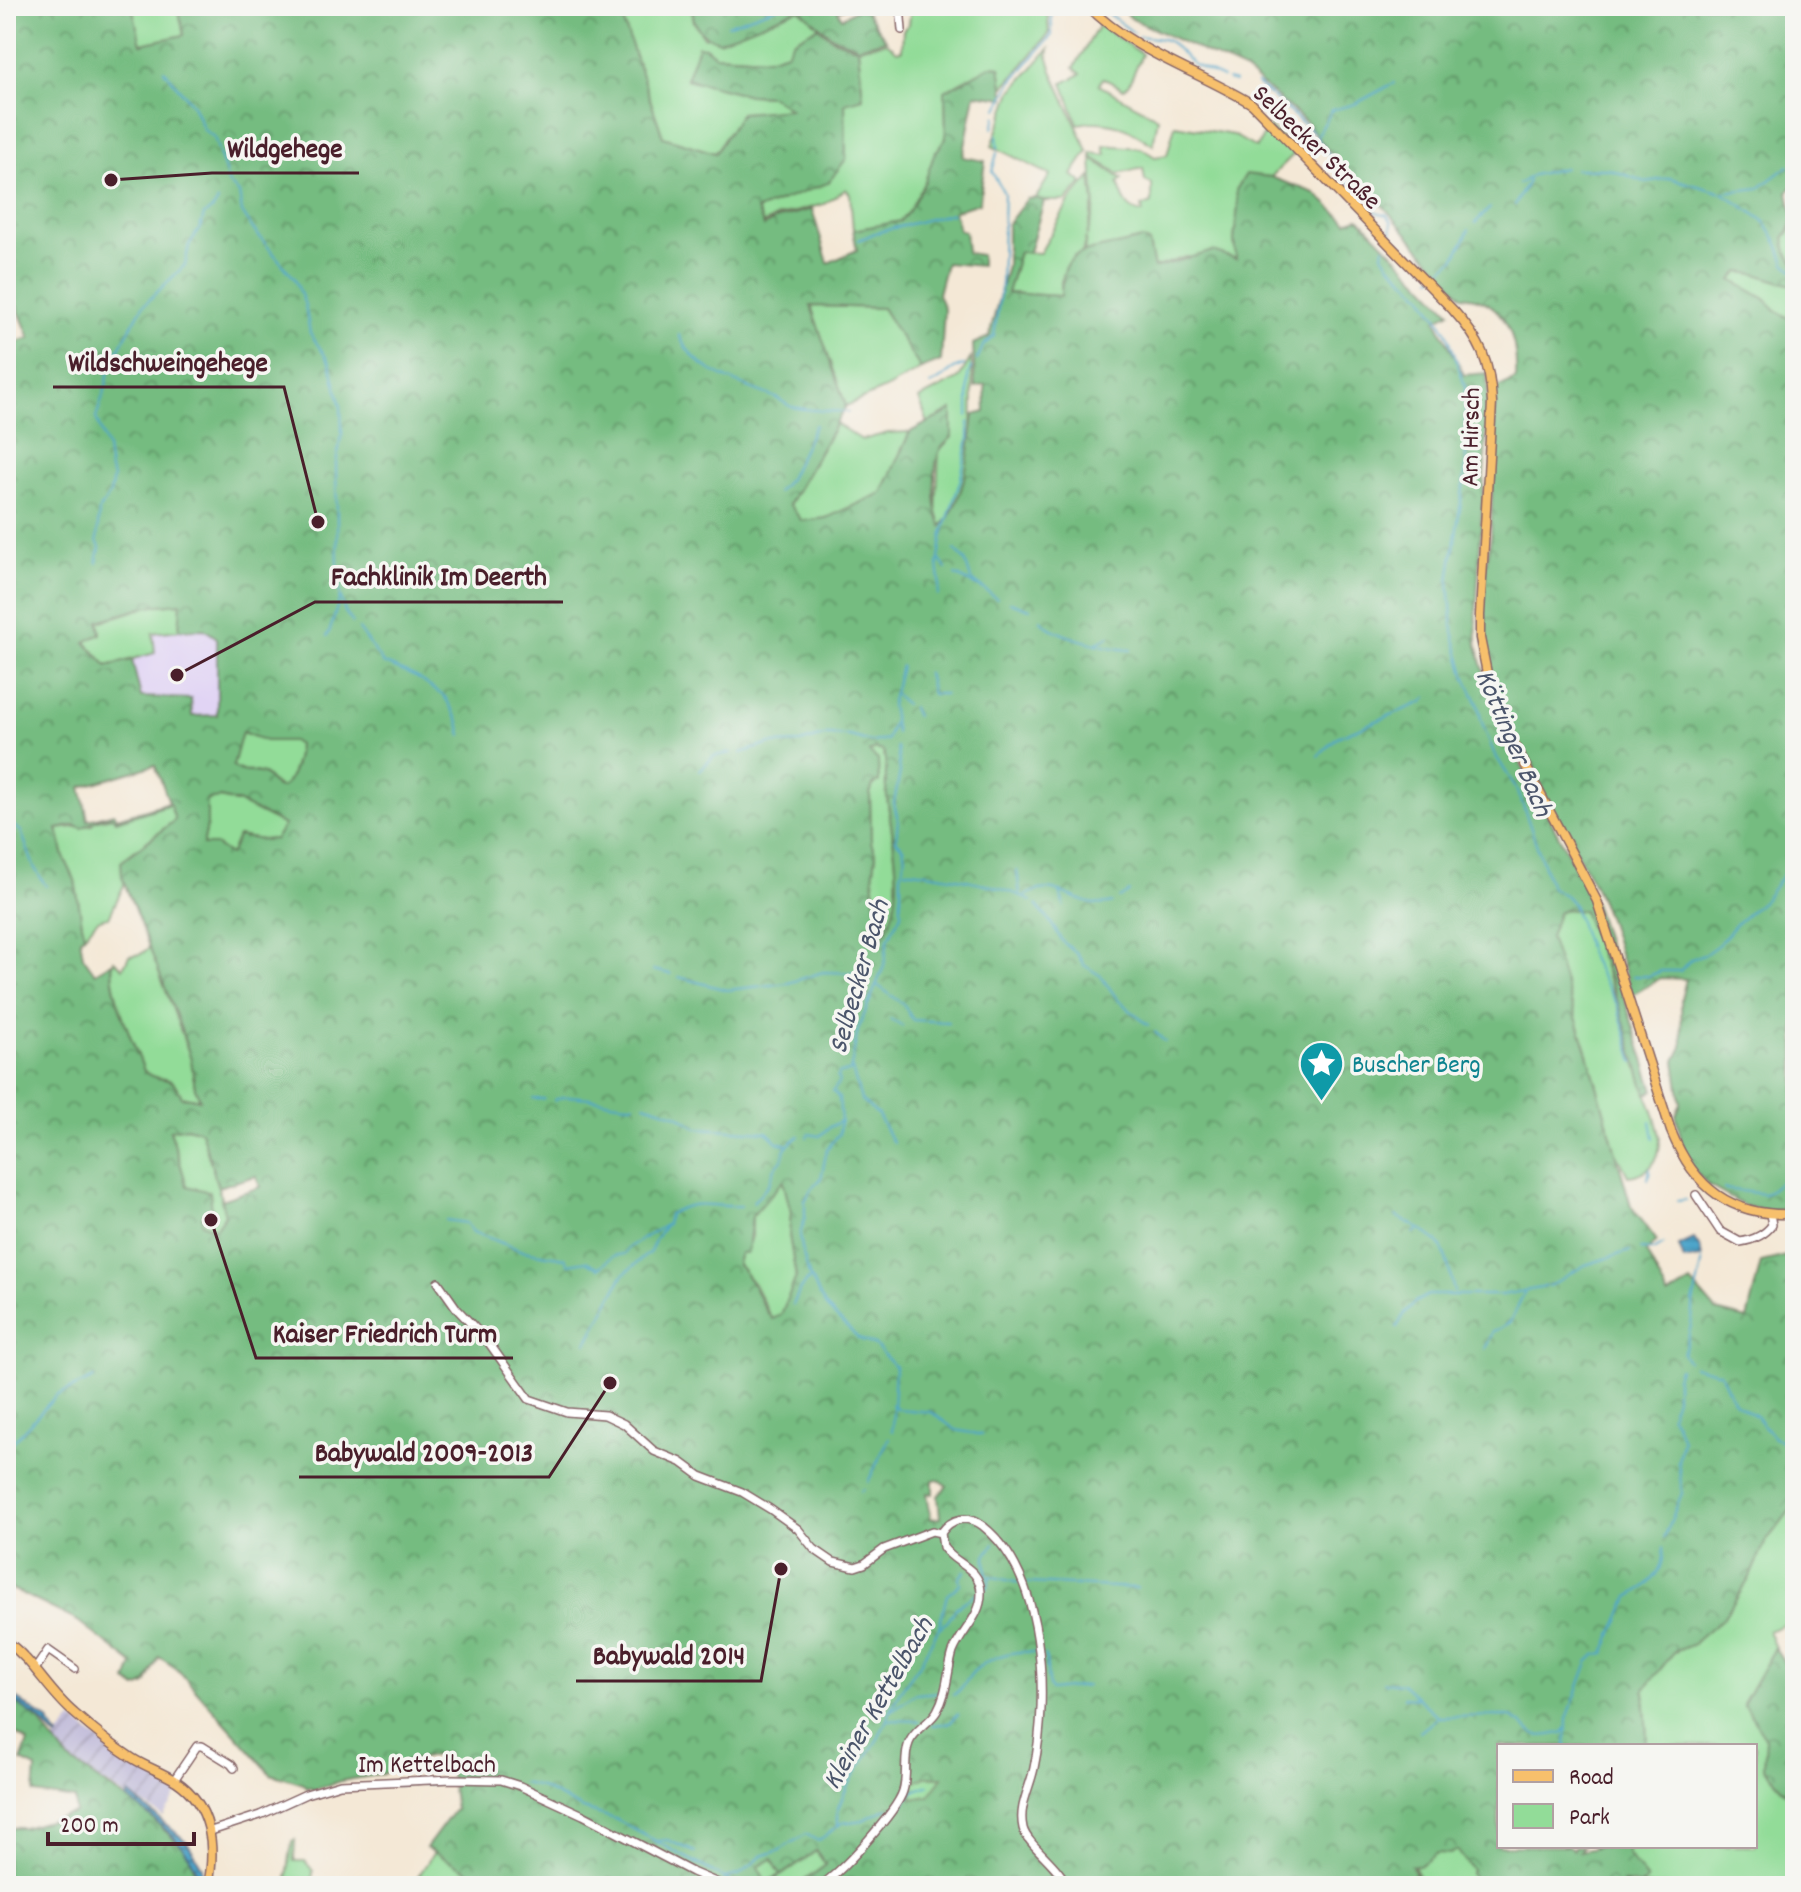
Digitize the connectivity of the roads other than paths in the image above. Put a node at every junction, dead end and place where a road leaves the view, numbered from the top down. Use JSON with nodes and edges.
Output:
{"nodes":[{"id":1,"x":900,"y":6,"type":"edge"},
{"id":2,"x":1088,"y":6,"type":"edge"},
{"id":3,"x":902,"y":30,"type":"dead end"},
{"id":4,"x":1426,"y":282,"type":"joint"},
{"id":5,"x":1696,"y":1195,"type":"dead end"},
{"id":6,"x":1770,"y":1214,"type":"junction"},
{"id":7,"x":1795,"y":1214,"type":"edge"},
{"id":8,"x":438,"y":1282,"type":"dead end"},
{"id":9,"x":941,"y":1533,"type":"junction"},
{"id":10,"x":6,"y":1641,"type":"edge"},
{"id":11,"x":36,"y":1668,"type":"junction"},
{"id":12,"x":75,"y":1669,"type":"dead end"},
{"id":13,"x":234,"y":1768,"type":"dead end"},
{"id":14,"x":174,"y":1780,"type":"junction"},
{"id":15,"x":211,"y":1831,"type":"junction"},
{"id":16,"x":208,"y":1886,"type":"edge"},
{"id":17,"x":725,"y":1886,"type":"edge"},
{"id":18,"x":819,"y":1886,"type":"edge"},
{"id":19,"x":1067,"y":1886,"type":"edge"}],
"edges":[{"from":1,"to":3,"type":"street"},
{"from":2,"to":4,"type":"main road","name":"Selbecker Straße"},
{"from":4,"to":6,"type":"main road","name":"Am Hirsch"},
{"from":5,"to":6,"type":"street"},
{"from":6,"to":7,"type":"main road","name":"Am Hirsch"},
{"from":8,"to":9,"type":"street"},
{"from":9,"to":18,"type":"street"},
{"from":9,"to":19,"type":"street"},
{"from":10,"to":11,"type":"main road"},
{"from":11,"to":12,"type":"street"},
{"from":11,"to":14,"type":"main road"},
{"from":13,"to":14,"type":"street"},
{"from":14,"to":15,"type":"main road"},
{"from":15,"to":16,"type":"main road"},
{"from":15,"to":17,"type":"street","name":"Im Kettelbach"}]}
